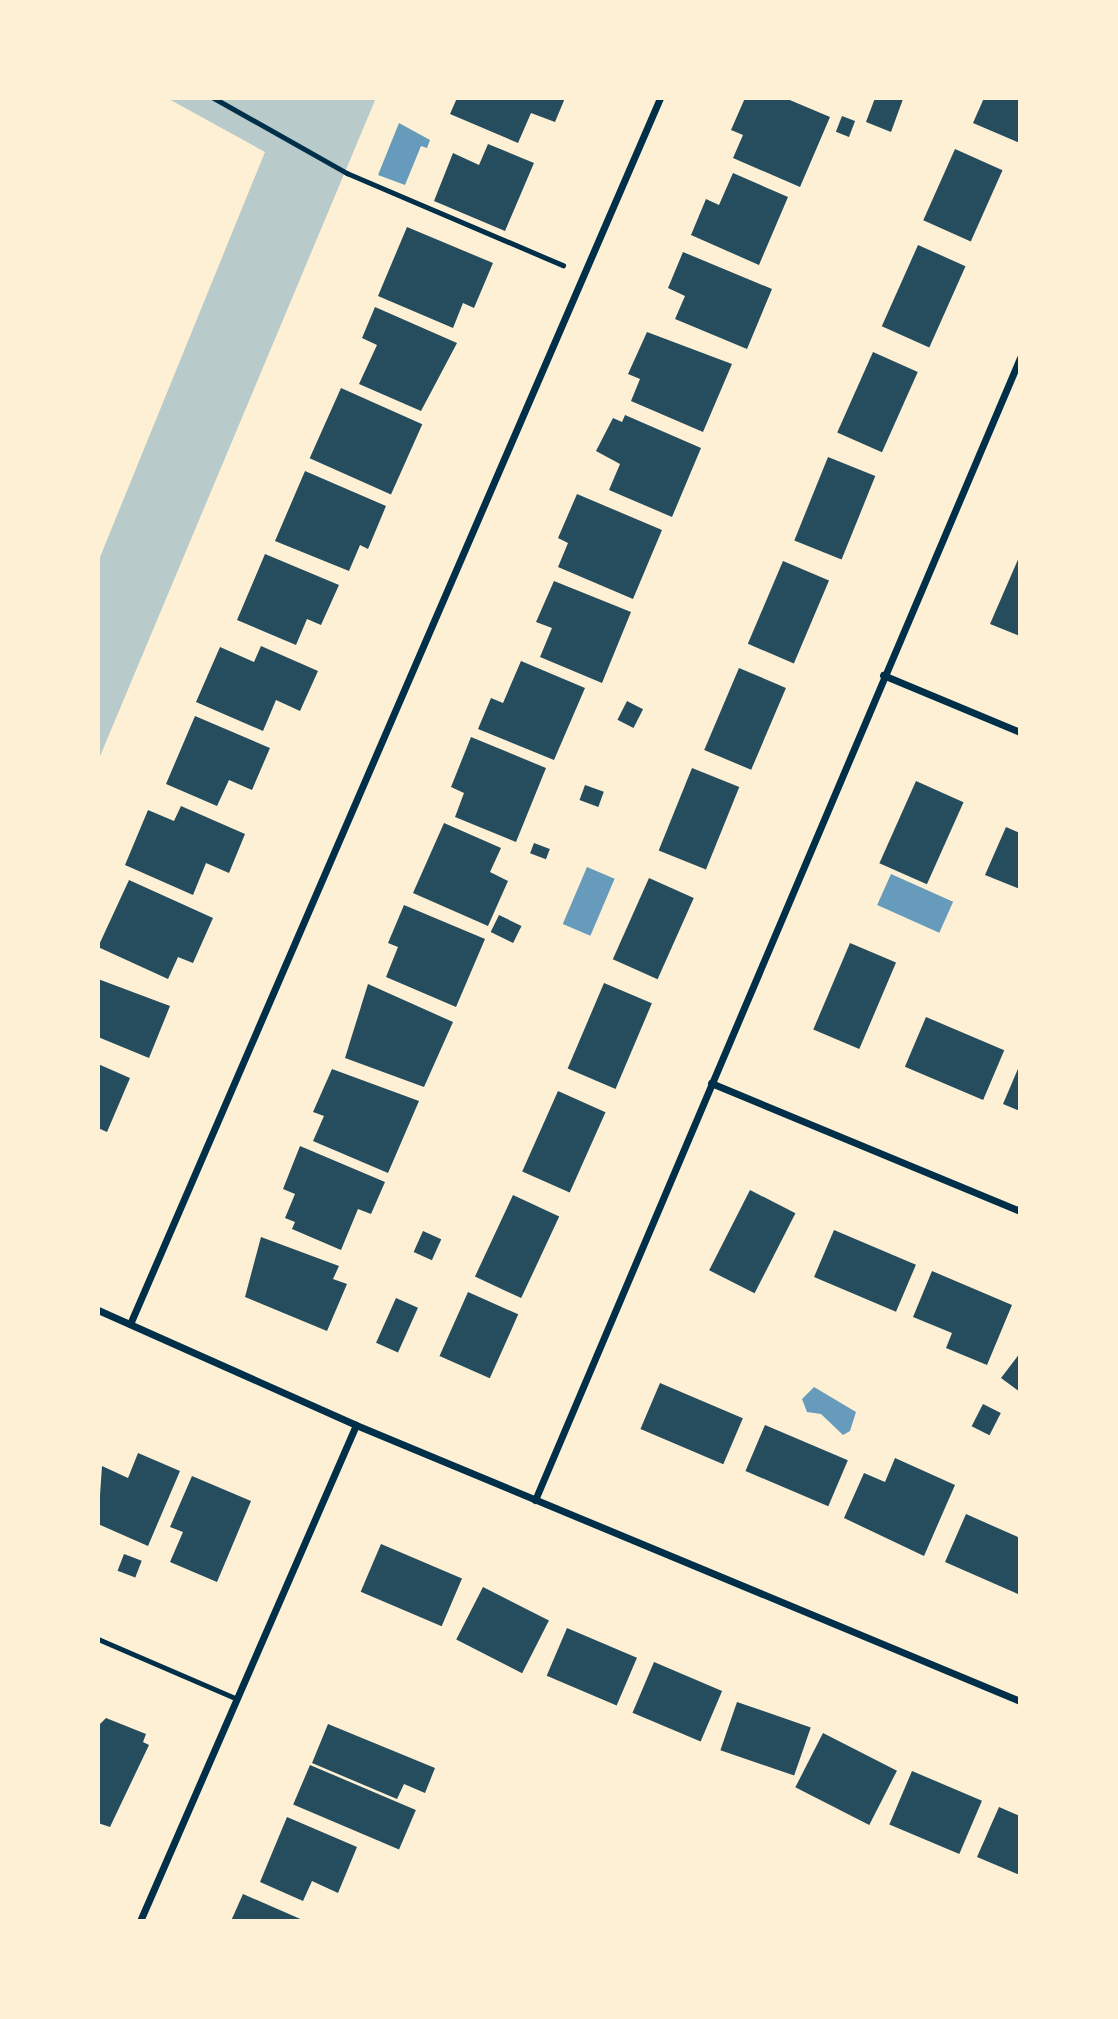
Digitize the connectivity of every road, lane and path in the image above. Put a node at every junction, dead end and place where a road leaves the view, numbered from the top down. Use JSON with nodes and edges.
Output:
{"nodes":[{"id":1,"x":214,"y":98,"type":"edge"},
{"id":2,"x":660,"y":98,"type":"edge"},
{"id":3,"x":584,"y":274,"type":"junction"},
{"id":4,"x":1020,"y":358,"type":"edge"},
{"id":5,"x":884,"y":675,"type":"junction"},
{"id":6,"x":1020,"y":732,"type":"edge"},
{"id":7,"x":711,"y":1083,"type":"junction"},
{"id":8,"x":1020,"y":1211,"type":"edge"},
{"id":9,"x":98,"y":1310,"type":"edge"},
{"id":10,"x":130,"y":1324,"type":"junction"},
{"id":11,"x":356,"y":1425,"type":"junction"},
{"id":12,"x":536,"y":1500,"type":"junction"},
{"id":13,"x":98,"y":1639,"type":"edge"},
{"id":14,"x":237,"y":1699,"type":"junction"},
{"id":15,"x":1020,"y":1701,"type":"edge"},
{"id":16,"x":141,"y":1921,"type":"edge"}],
"edges":[{"from":1,"to":3,"type":"path"},
{"from":2,"to":3,"type":"street"},
{"from":3,"to":10,"type":"street"},
{"from":4,"to":5,"type":"street"},
{"from":5,"to":6,"type":"street"},
{"from":5,"to":7,"type":"street"},
{"from":7,"to":8,"type":"street"},
{"from":7,"to":12,"type":"street"},
{"from":9,"to":10,"type":"street"},
{"from":10,"to":11,"type":"street"},
{"from":11,"to":12,"type":"street"},
{"from":11,"to":14,"type":"street"},
{"from":12,"to":15,"type":"street"},
{"from":13,"to":14,"type":"lane"},
{"from":14,"to":16,"type":"street"}]}
